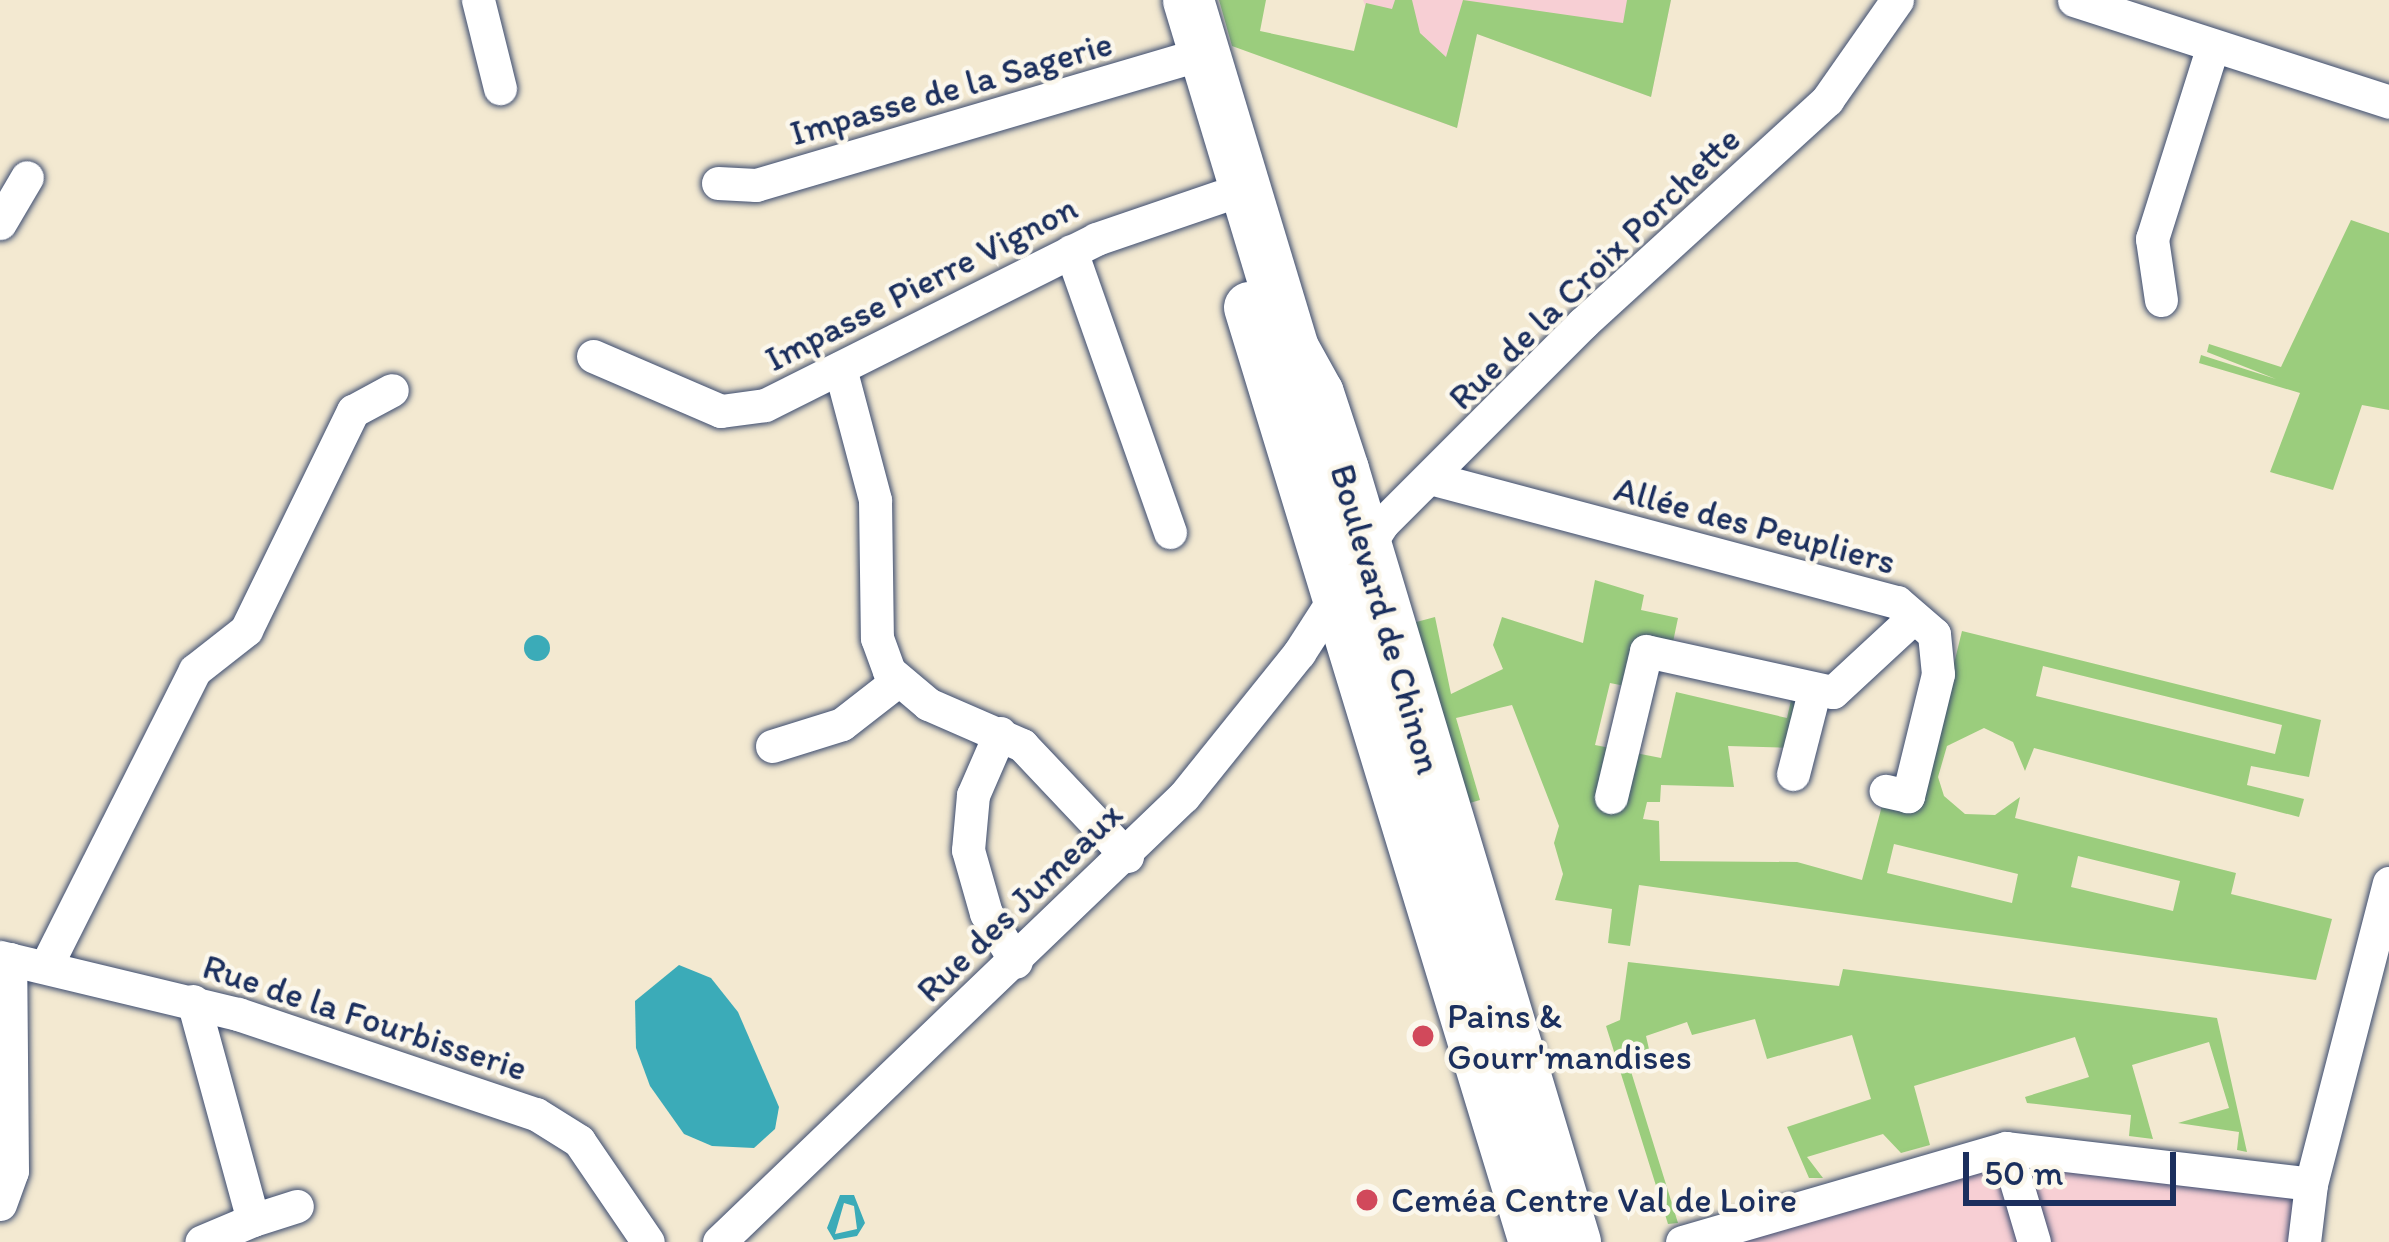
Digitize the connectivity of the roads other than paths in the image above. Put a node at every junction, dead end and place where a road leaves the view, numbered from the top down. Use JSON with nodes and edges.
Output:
{"nodes":[{"id":1,"x":478,"y":0,"type":"edge"},
{"id":2,"x":1157,"y":0,"type":"edge"},
{"id":3,"x":1188,"y":0,"type":"edge"},
{"id":4,"x":1897,"y":0,"type":"edge"},
{"id":5,"x":2074,"y":0,"type":"edge"},
{"id":6,"x":2213,"y":46,"type":"junction"},
{"id":7,"x":1190,"y":58,"type":"junction"},
{"id":8,"x":500,"y":88,"type":"dead end"},
{"id":9,"x":2389,"y":102,"type":"edge"},
{"id":10,"x":27,"y":176,"type":"dead end"},
{"id":11,"x":718,"y":183,"type":"dead end"},
{"id":12,"x":1219,"y":197,"type":"junction"},
{"id":13,"x":0,"y":221,"type":"edge"},
{"id":14,"x":1071,"y":251,"type":"junction"},
{"id":15,"x":2161,"y":300,"type":"dead end"},
{"id":16,"x":593,"y":356,"type":"dead end"},
{"id":17,"x":840,"y":368,"type":"junction"},
{"id":18,"x":392,"y":389,"type":"dead end"},
{"id":19,"x":1434,"y":479,"type":"junction"},
{"id":20,"x":1170,"y":532,"type":"dead end"},
{"id":21,"x":1366,"y":545,"type":"junction"},
{"id":22,"x":1338,"y":587,"type":"junction"},
{"id":23,"x":1914,"y":617,"type":"junction"},
{"id":24,"x":896,"y":682,"type":"junction"},
{"id":25,"x":1814,"y":692,"type":"junction"},
{"id":26,"x":1000,"y":733,"type":"junction"},
{"id":27,"x":772,"y":746,"type":"dead end"},
{"id":28,"x":1793,"y":773,"type":"dead end"},
{"id":29,"x":1886,"y":791,"type":"dead end"},
{"id":30,"x":1611,"y":797,"type":"dead end"},
{"id":31,"x":1127,"y":856,"type":"junction"},
{"id":32,"x":2389,"y":883,"type":"edge"},
{"id":33,"x":5,"y":958,"type":"edge"},
{"id":34,"x":1016,"y":962,"type":"junction"},
{"id":35,"x":46,"y":966,"type":"junction"},
{"id":36,"x":193,"y":1000,"type":"junction"},
{"id":37,"x":2006,"y":1148,"type":"junction"},
{"id":38,"x":2311,"y":1184,"type":"junction"},
{"id":39,"x":0,"y":1204,"type":"edge"},
{"id":40,"x":297,"y":1207,"type":"dead end"},
{"id":41,"x":253,"y":1220,"type":"junction"},
{"id":42,"x":201,"y":1242,"type":"edge"},
{"id":43,"x":648,"y":1242,"type":"edge"},
{"id":44,"x":718,"y":1242,"type":"edge"},
{"id":45,"x":1534,"y":1242,"type":"edge"},
{"id":46,"x":1575,"y":1242,"type":"edge"},
{"id":47,"x":1682,"y":1242,"type":"edge"},
{"id":48,"x":2034,"y":1242,"type":"edge"},
{"id":49,"x":2304,"y":1242,"type":"edge"}],
"edges":[{"from":1,"to":8,"type":"street"},
{"from":2,"to":7,"type":"main road","name":"Boulevard de Chinon"},
{"from":3,"to":7,"type":"main road","name":"Boulevard de Chinon"},
{"from":4,"to":19,"type":"street","name":"Rue de la Croix Porchette"},
{"from":5,"to":6,"type":"street"},
{"from":6,"to":9,"type":"street"},
{"from":6,"to":15,"type":"street"},
{"from":7,"to":11,"type":"street","name":"Impasse de la Sagerie"},
{"from":7,"to":12,"type":"main road","name":"Boulevard de Chinon"},
{"from":7,"to":21,"type":"main road","name":"Boulevard de Chinon"},
{"from":10,"to":13,"type":"street"},
{"from":12,"to":14,"type":"street","name":"Impasse Pierre Vignon"},
{"from":12,"to":22,"type":"main road","name":"Boulevard de Chinon"},
{"from":14,"to":17,"type":"street","name":"Impasse Pierre Vignon"},
{"from":14,"to":20,"type":"street"},
{"from":16,"to":17,"type":"street","name":"Impasse Pierre Vignon"},
{"from":17,"to":24,"type":"street"},
{"from":18,"to":35,"type":"street"},
{"from":19,"to":21,"type":"street","name":"Rue de la Croix Porchette"},
{"from":19,"to":23,"type":"street","name":"Allée des Peupliers"},
{"from":21,"to":22,"type":"street","name":"Rue de la Croix Porchette"},
{"from":21,"to":46,"type":"main road","name":"Boulevard de Chinon"},
{"from":22,"to":31,"type":"street","name":"Rue des Jumeaux"},
{"from":22,"to":45,"type":"main road","name":"Boulevard de Chinon"},
{"from":23,"to":25,"type":"street"},
{"from":23,"to":29,"type":"street","name":"Allée des Peupliers"},
{"from":24,"to":26,"type":"street"},
{"from":24,"to":27,"type":"street"},
{"from":25,"to":28,"type":"street"},
{"from":25,"to":30,"type":"street"},
{"from":26,"to":31,"type":"street"},
{"from":26,"to":34,"type":"street"},
{"from":31,"to":34,"type":"street","name":"Rue des Jumeaux"},
{"from":32,"to":38,"type":"street"},
{"from":33,"to":35,"type":"street","name":"Rue de la Fourbisserie"},
{"from":33,"to":39,"type":"street"},
{"from":34,"to":44,"type":"street","name":"Rue des Jumeaux"},
{"from":35,"to":36,"type":"street","name":"Rue de la Fourbisserie"},
{"from":36,"to":41,"type":"street"},
{"from":36,"to":43,"type":"street","name":"Rue de la Fourbisserie"},
{"from":37,"to":38,"type":"street"},
{"from":37,"to":47,"type":"street"},
{"from":37,"to":48,"type":"street"},
{"from":38,"to":49,"type":"street"},
{"from":40,"to":41,"type":"street"},
{"from":41,"to":42,"type":"street"}]}
